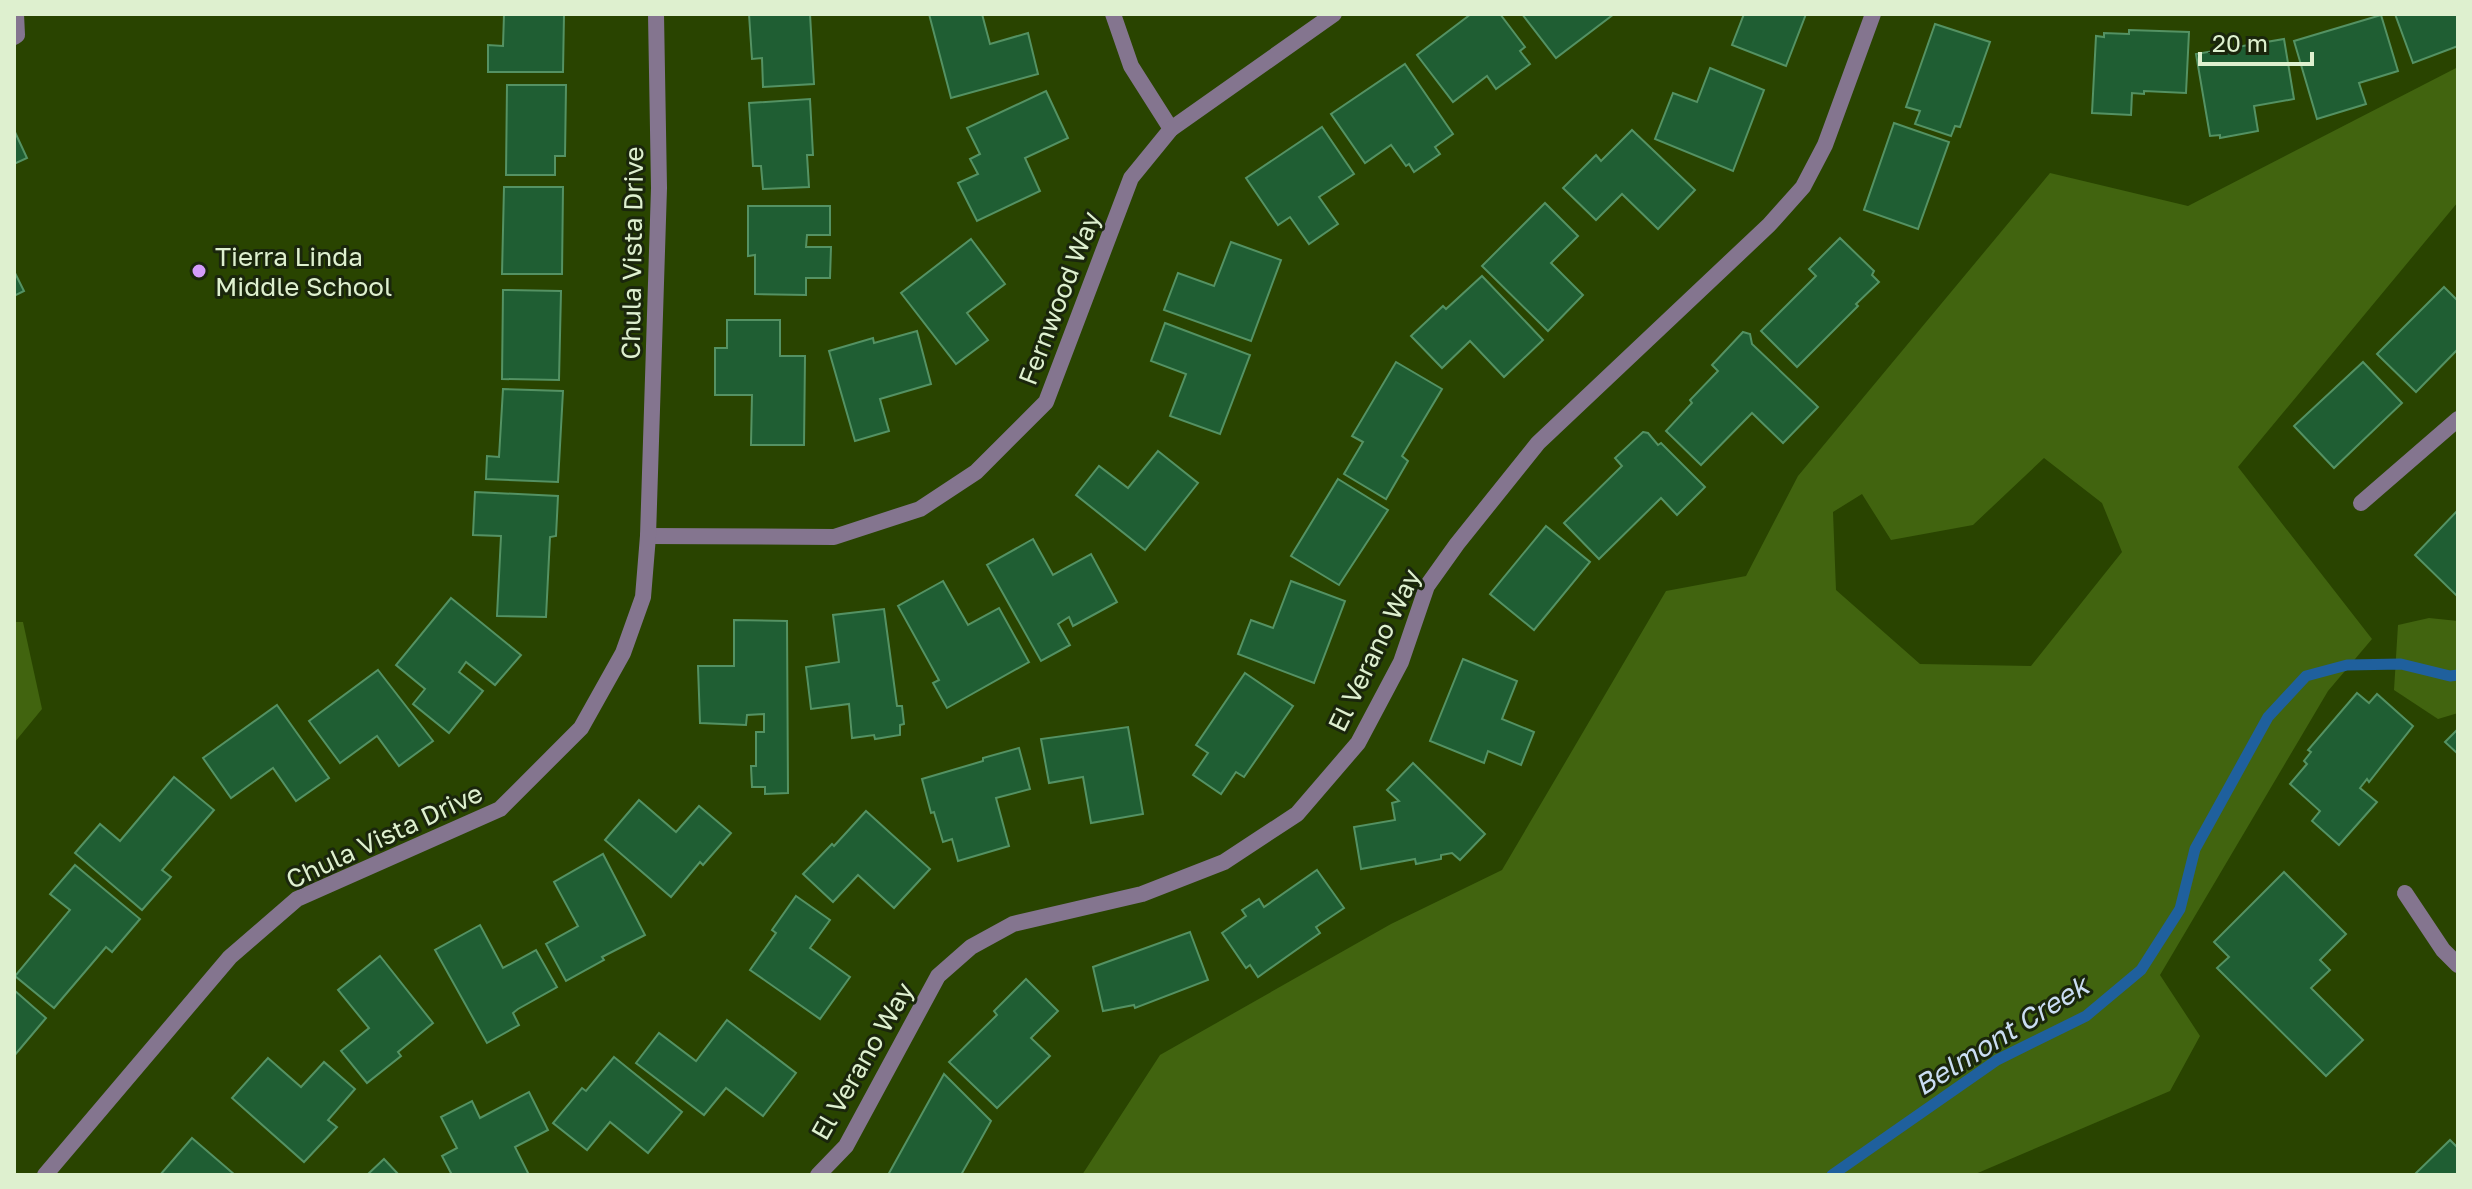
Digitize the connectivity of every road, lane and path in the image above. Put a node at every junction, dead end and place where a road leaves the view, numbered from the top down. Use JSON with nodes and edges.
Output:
{"nodes":[{"id":1,"x":16,"y":14,"type":"edge"},
{"id":2,"x":656,"y":14,"type":"edge"},
{"id":3,"x":1113,"y":14,"type":"edge"},
{"id":4,"x":1334,"y":14,"type":"edge"},
{"id":5,"x":1873,"y":14,"type":"edge"},
{"id":6,"x":14,"y":37,"type":"edge"},
{"id":7,"x":1171,"y":129,"type":"junction"},
{"id":8,"x":2458,"y":419,"type":"edge"},
{"id":9,"x":2361,"y":503,"type":"dead end"},
{"id":10,"x":648,"y":536,"type":"junction"},
{"id":11,"x":2405,"y":893,"type":"dead end"},
{"id":12,"x":2458,"y":965,"type":"edge"},
{"id":13,"x":45,"y":1175,"type":"edge"},
{"id":14,"x":818,"y":1175,"type":"edge"}],
"edges":[{"from":1,"to":6,"type":"street"},
{"from":2,"to":10,"type":"street","name":"Chula Vista Drive"},
{"from":3,"to":7,"type":"street"},
{"from":4,"to":7,"type":"street","name":"Fernwood Way"},
{"from":5,"to":14,"type":"street","name":"El Verano Way"},
{"from":7,"to":10,"type":"street","name":"Fernwood Way"},
{"from":8,"to":9,"type":"street"},
{"from":10,"to":13,"type":"street","name":"Chula Vista Drive"},
{"from":11,"to":12,"type":"street"}]}
